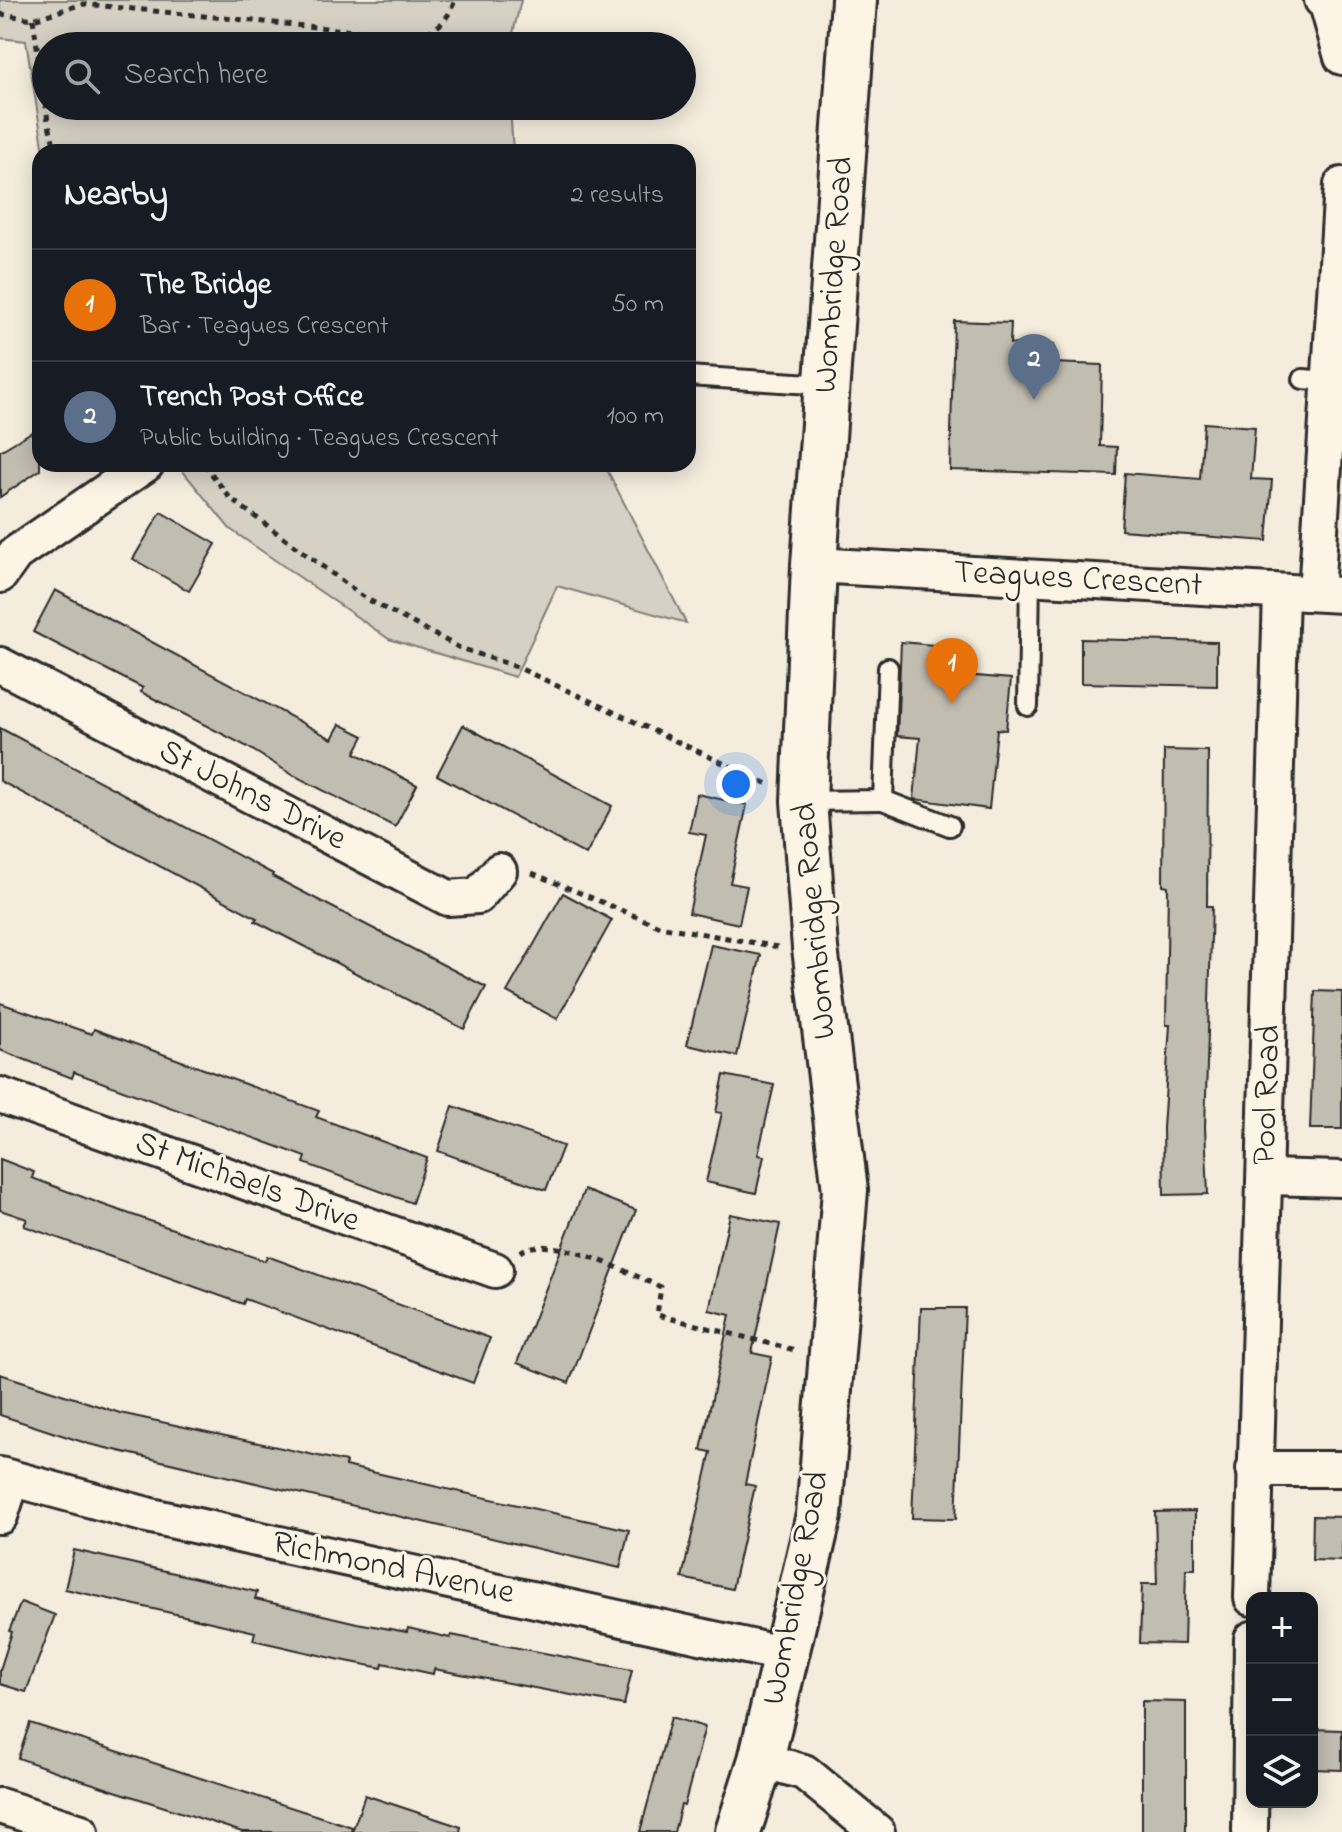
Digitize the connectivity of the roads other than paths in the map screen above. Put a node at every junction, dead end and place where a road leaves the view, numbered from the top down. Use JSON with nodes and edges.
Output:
{"nodes":[{"id":1,"x":854,"y":0,"type":"edge"},
{"id":2,"x":1322,"y":0,"type":"edge"},
{"id":3,"x":1342,"y":57,"type":"edge"},
{"id":4,"x":1342,"y":185,"type":"edge"},
{"id":5,"x":696,"y":377,"type":"edge"},
{"id":6,"x":827,"y":385,"type":"junction"},
{"id":7,"x":1325,"y":396,"type":"edge"},
{"id":8,"x":134,"y":472,"type":"edge"},
{"id":9,"x":814,"y":565,"type":"junction"},
{"id":10,"x":0,"y":575,"type":"edge"},
{"id":11,"x":1030,"y":576,"type":"junction"},
{"id":12,"x":1281,"y":592,"type":"junction"},
{"id":13,"x":1329,"y":594,"type":"edge"},
{"id":14,"x":0,"y":665,"type":"edge"},
{"id":15,"x":888,"y":668,"type":"dead end"},
{"id":16,"x":1028,"y":706,"type":"dead end"},
{"id":17,"x":804,"y":796,"type":"junction"},
{"id":18,"x":883,"y":800,"type":"junction"},
{"id":19,"x":950,"y":826,"type":"dead end"},
{"id":20,"x":499,"y":871,"type":"road end"},
{"id":21,"x":0,"y":1095,"type":"edge"},
{"id":22,"x":1266,"y":1177,"type":"junction"},
{"id":23,"x":1342,"y":1179,"type":"edge"},
{"id":24,"x":495,"y":1270,"type":"road end"},
{"id":25,"x":1254,"y":1469,"type":"junction"},
{"id":26,"x":1342,"y":1469,"type":"edge"},
{"id":27,"x":6,"y":1477,"type":"edge"},
{"id":28,"x":0,"y":1516,"type":"edge"},
{"id":29,"x":1252,"y":1592,"type":"edge"},
{"id":30,"x":787,"y":1655,"type":"junction"},
{"id":31,"x":1252,"y":1664,"type":"edge"},
{"id":32,"x":761,"y":1760,"type":"junction"},
{"id":33,"x":0,"y":1806,"type":"edge"},
{"id":34,"x":81,"y":1832,"type":"edge"},
{"id":35,"x":738,"y":1832,"type":"edge"},
{"id":36,"x":877,"y":1832,"type":"edge"},
{"id":37,"x":1250,"y":1832,"type":"edge"}],
"edges":[{"from":1,"to":6,"type":"street","name":"Wombridge Road"},
{"from":2,"to":3,"type":"street"},
{"from":4,"to":7,"type":"street"},
{"from":5,"to":6,"type":"lane"},
{"from":6,"to":9,"type":"street","name":"Wombridge Road"},
{"from":7,"to":13,"type":"street"},
{"from":8,"to":10,"type":"street"},
{"from":9,"to":11,"type":"street","name":"Teagues Crescent"},
{"from":9,"to":17,"type":"street","name":"Wombridge Road"},
{"from":11,"to":12,"type":"street","name":"Teagues Crescent"},
{"from":11,"to":16,"type":"lane"},
{"from":12,"to":13,"type":"street","name":"Teagues Crescent"},
{"from":12,"to":22,"type":"street","name":"Pool Road"},
{"from":14,"to":20,"type":"street","name":"St Johns Drive"},
{"from":15,"to":18,"type":"lane"},
{"from":17,"to":18,"type":"lane"},
{"from":17,"to":30,"type":"street","name":"Wombridge Road"},
{"from":18,"to":19,"type":"lane"},
{"from":21,"to":24,"type":"street","name":"St Michaels Drive"},
{"from":22,"to":23,"type":"street"},
{"from":22,"to":25,"type":"street","name":"Pool Road"},
{"from":25,"to":26,"type":"street"},
{"from":25,"to":29,"type":"street","name":"Pool Road"},
{"from":27,"to":28,"type":"street"},
{"from":27,"to":30,"type":"street","name":"Richmond Avenue"},
{"from":30,"to":32,"type":"street","name":"Wombridge Road"},
{"from":31,"to":37,"type":"street"},
{"from":32,"to":35,"type":"street","name":"Wombridge Road"},
{"from":32,"to":36,"type":"street"},
{"from":33,"to":34,"type":"street"}]}
